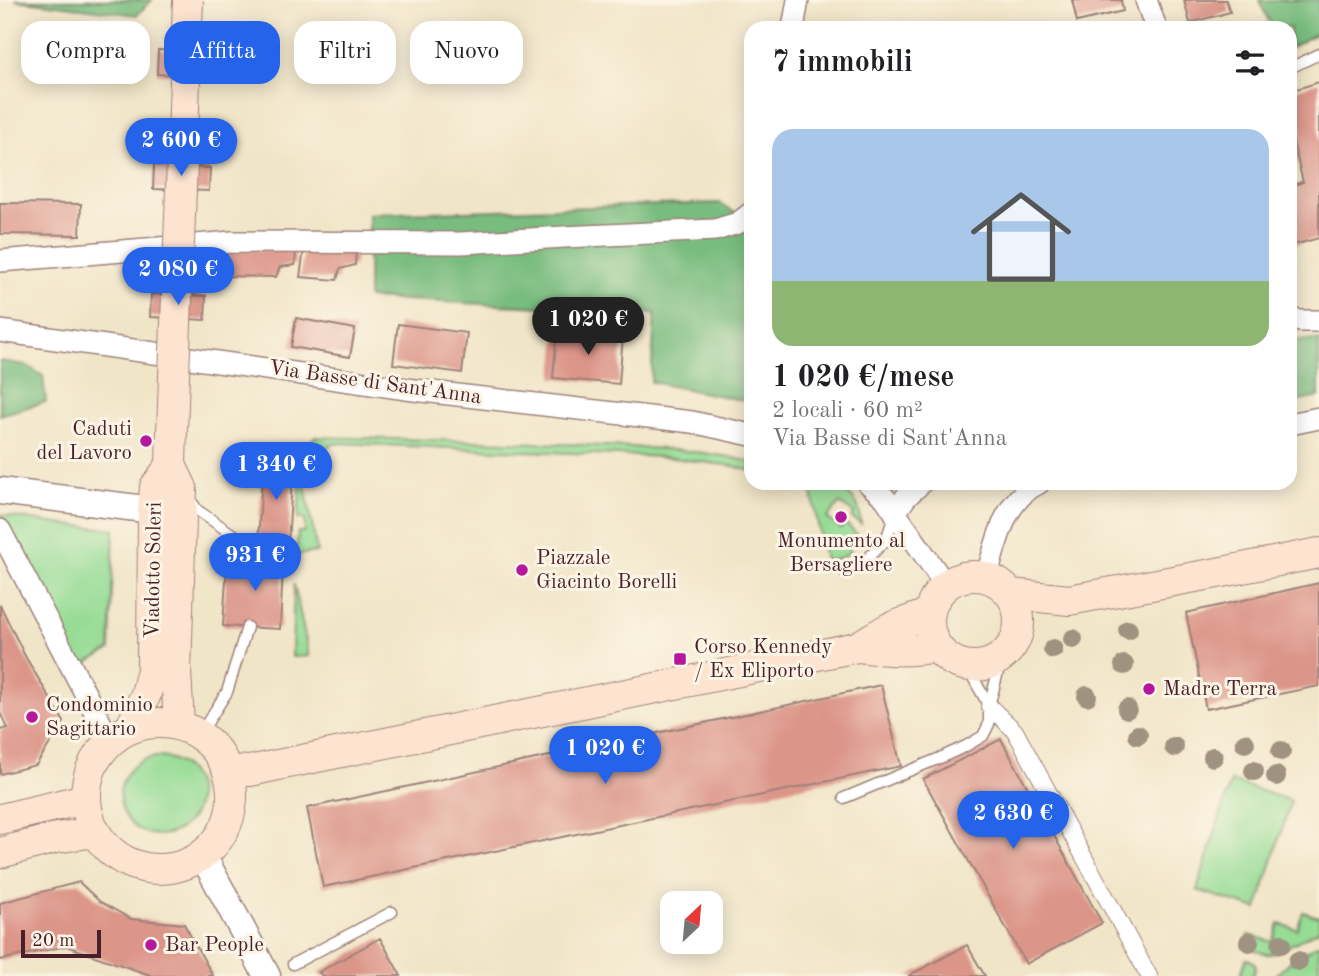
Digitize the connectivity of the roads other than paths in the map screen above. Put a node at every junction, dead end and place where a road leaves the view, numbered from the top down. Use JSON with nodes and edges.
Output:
{"nodes":[{"id":1,"x":188,"y":0,"type":"edge"},
{"id":2,"x":798,"y":0,"type":"edge"},
{"id":3,"x":1146,"y":0,"type":"edge"},
{"id":4,"x":794,"y":21,"type":"edge"},
{"id":5,"x":1154,"y":21,"type":"edge"},
{"id":6,"x":1319,"y":54,"type":"edge"},
{"id":7,"x":1297,"y":65,"type":"edge"},
{"id":8,"x":744,"y":218,"type":"edge"},
{"id":9,"x":0,"y":261,"type":"edge"},
{"id":10,"x":1297,"y":320,"type":"edge"},
{"id":11,"x":1319,"y":321,"type":"edge"},
{"id":12,"x":0,"y":331,"type":"edge"},
{"id":13,"x":1319,"y":418,"type":"edge"},
{"id":14,"x":1297,"y":423,"type":"edge"},
{"id":15,"x":744,"y":433,"type":"edge"},
{"id":16,"x":177,"y":477,"type":"junction"},
{"id":17,"x":876,"y":490,"type":"edge"},
{"id":18,"x":914,"y":490,"type":"edge"},
{"id":19,"x":1026,"y":490,"type":"edge"},
{"id":20,"x":0,"y":491,"type":"edge"},
{"id":21,"x":153,"y":510,"type":"junction"},
{"id":22,"x":895,"y":513,"type":"junction"},
{"id":23,"x":0,"y":530,"type":"edge"},
{"id":24,"x":1319,"y":552,"type":"edge"},
{"id":25,"x":179,"y":554,"type":"junction"},
{"id":26,"x":250,"y":565,"type":"dead end"},
{"id":27,"x":844,"y":571,"type":"dead end"},
{"id":28,"x":986,"y":578,"type":"junction"},
{"id":29,"x":946,"y":586,"type":"junction"},
{"id":30,"x":1011,"y":594,"type":"junction"},
{"id":31,"x":1069,"y":600,"type":"junction"},
{"id":32,"x":930,"y":612,"type":"junction"},
{"id":33,"x":247,"y":627,"type":"dead end"},
{"id":34,"x":1019,"y":629,"type":"junction"},
{"id":35,"x":857,"y":647,"type":"junction"},
{"id":36,"x":937,"y":647,"type":"junction"},
{"id":37,"x":1002,"y":657,"type":"junction"},
{"id":38,"x":966,"y":666,"type":"junction"},
{"id":39,"x":989,"y":706,"type":"junction"},
{"id":40,"x":189,"y":729,"type":"junction"},
{"id":41,"x":121,"y":734,"type":"junction"},
{"id":42,"x":229,"y":770,"type":"junction"},
{"id":43,"x":844,"y":798,"type":"dead end"},
{"id":44,"x":85,"y":799,"type":"junction"},
{"id":45,"x":0,"y":819,"type":"edge"},
{"id":46,"x":95,"y":832,"type":"junction"},
{"id":47,"x":0,"y":853,"type":"edge"},
{"id":48,"x":203,"y":856,"type":"junction"},
{"id":49,"x":392,"y":912,"type":"dead end"},
{"id":50,"x":293,"y":964,"type":"dead end"},
{"id":51,"x":267,"y":976,"type":"edge"},
{"id":52,"x":1149,"y":976,"type":"edge"}],
"edges":[{"from":1,"to":16,"type":"main road","bridge":true},
{"from":2,"to":4,"type":"street"},
{"from":3,"to":5,"type":"street"},
{"from":6,"to":7,"type":"lane"},
{"from":8,"to":9,"type":"street"},
{"from":10,"to":11,"type":"street"},
{"from":12,"to":15,"type":"street","name":"Via Basse di Sant'Anna"},
{"from":13,"to":14,"type":"street"},
{"from":16,"to":21,"type":"main road","name":"Viadotto Soleri"},
{"from":16,"to":25,"type":"main road","name":"Viadotto Soleri"},
{"from":16,"to":26,"type":"lane"},
{"from":17,"to":22,"type":"street"},
{"from":18,"to":22,"type":"street"},
{"from":19,"to":28,"type":"street"},
{"from":20,"to":21,"type":"street"},
{"from":21,"to":25,"type":"main road"},
{"from":21,"to":41,"type":"main road","name":"Viadotto Soleri"},
{"from":22,"to":27,"type":"lane"},
{"from":22,"to":29,"type":"street"},
{"from":23,"to":41,"type":"street"},
{"from":24,"to":31,"type":"main road"},
{"from":25,"to":40,"type":"main road","name":"Viadotto Soleri"},
{"from":28,"to":29,"type":"main road"},
{"from":28,"to":30,"type":"main road"},
{"from":29,"to":32,"type":"main road"},
{"from":30,"to":31,"type":"main road"},
{"from":30,"to":34,"type":"main road"},
{"from":31,"to":34,"type":"main road"},
{"from":32,"to":35,"type":"main road"},
{"from":32,"to":36,"type":"main road"},
{"from":33,"to":40,"type":"lane"},
{"from":34,"to":37,"type":"main road"},
{"from":35,"to":36,"type":"main road"},
{"from":35,"to":42,"type":"main road"},
{"from":36,"to":38,"type":"main road"},
{"from":37,"to":38,"type":"main road"},
{"from":37,"to":39,"type":"lane"},
{"from":38,"to":39,"type":"lane"},
{"from":39,"to":43,"type":"lane"},
{"from":39,"to":52,"type":"street"},
{"from":40,"to":41,"type":"main road"},
{"from":40,"to":42,"type":"main road"},
{"from":41,"to":44,"type":"main road"},
{"from":42,"to":48,"type":"main road"},
{"from":44,"to":45,"type":"main road"},
{"from":44,"to":46,"type":"main road"},
{"from":46,"to":47,"type":"main road"},
{"from":46,"to":48,"type":"main road"},
{"from":48,"to":51,"type":"street"},
{"from":49,"to":50,"type":"lane"}]}
